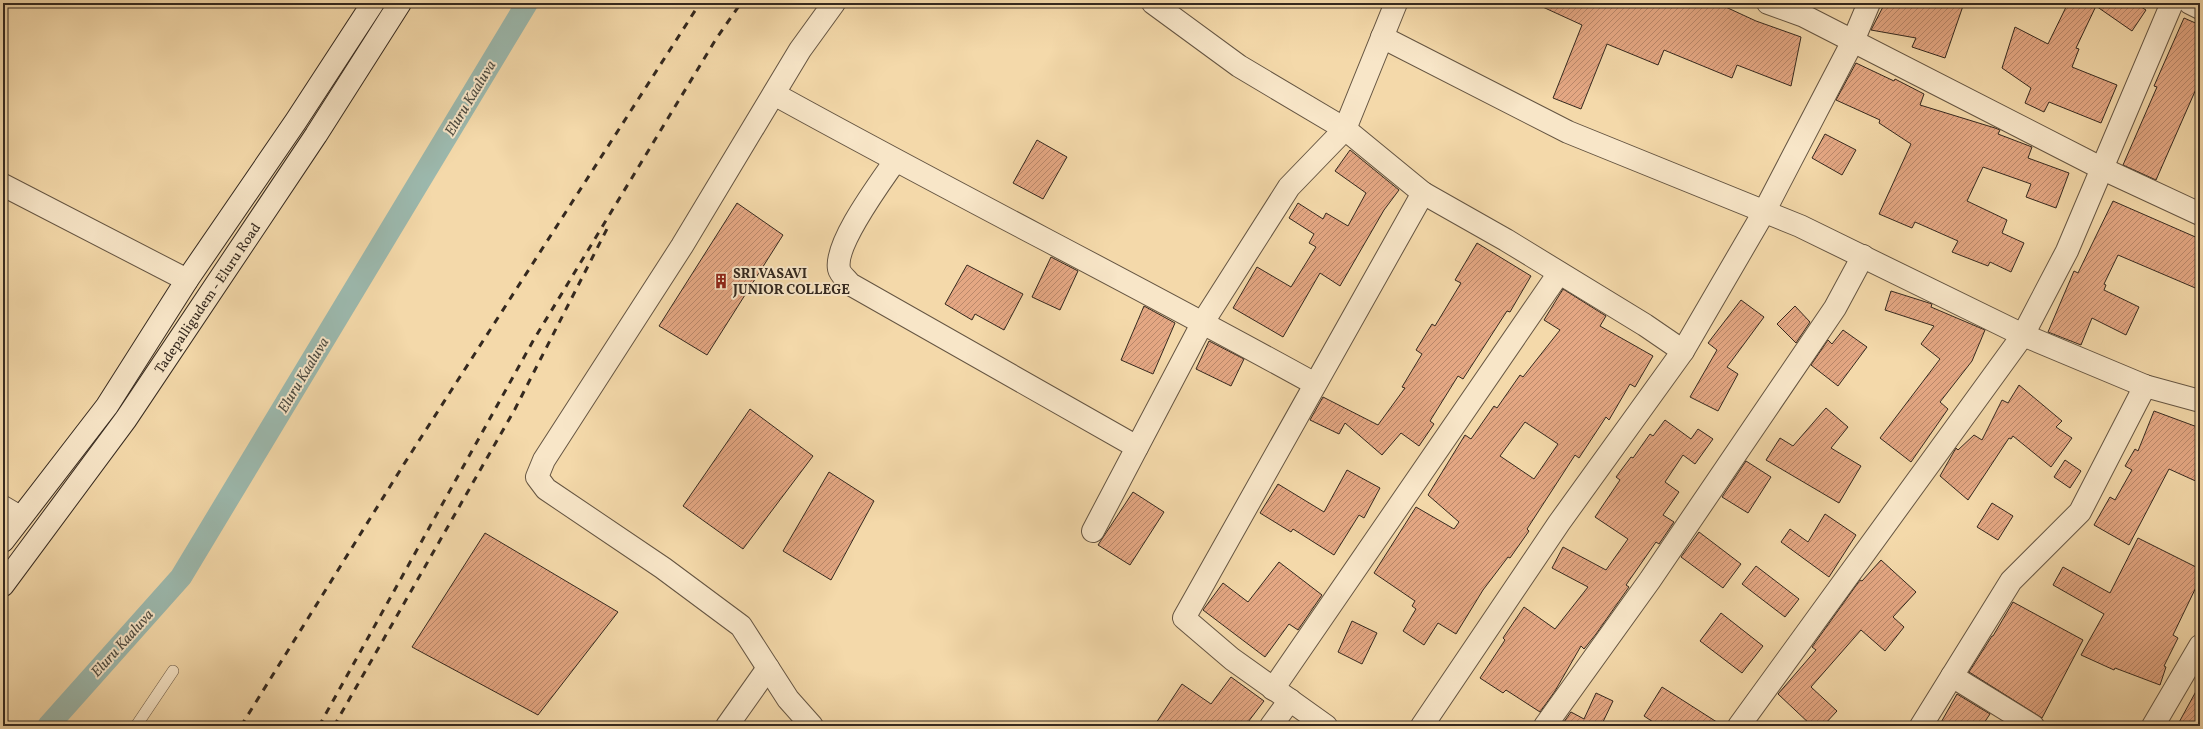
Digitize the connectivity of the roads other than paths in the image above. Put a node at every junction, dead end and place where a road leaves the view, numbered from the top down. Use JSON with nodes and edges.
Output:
{"nodes":[{"id":1,"x":373,"y":3,"type":"edge"},
{"id":2,"x":400,"y":3,"type":"edge"},
{"id":3,"x":834,"y":3,"type":"edge"},
{"id":4,"x":1153,"y":3,"type":"edge"},
{"id":5,"x":1396,"y":3,"type":"edge"},
{"id":6,"x":1768,"y":3,"type":"edge"},
{"id":7,"x":1869,"y":3,"type":"edge"},
{"id":8,"x":2172,"y":3,"type":"edge"},
{"id":9,"x":2190,"y":3,"type":"edge"},
{"id":10,"x":2200,"y":8,"type":"edge"},
{"id":11,"x":1382,"y":37,"type":"junction"},
{"id":12,"x":1854,"y":41,"type":"junction"},
{"id":13,"x":774,"y":94,"type":"junction"},
{"id":14,"x":1345,"y":129,"type":"junction"},
{"id":15,"x":895,"y":161,"type":"junction"},
{"id":16,"x":2101,"y":168,"type":"junction"},
{"id":17,"x":3,"y":185,"type":"edge"},
{"id":18,"x":1423,"y":193,"type":"junction"},
{"id":19,"x":1764,"y":212,"type":"junction"},
{"id":20,"x":2200,"y":214,"type":"edge"},
{"id":21,"x":1863,"y":256,"type":"junction"},
{"id":22,"x":1559,"y":272,"type":"junction"},
{"id":23,"x":187,"y":280,"type":"junction"},
{"id":24,"x":1203,"y":322,"type":"junction"},
{"id":25,"x":2023,"y":335,"type":"junction"},
{"id":26,"x":1683,"y":351,"type":"junction"},
{"id":27,"x":1315,"y":384,"type":"junction"},
{"id":28,"x":2145,"y":386,"type":"junction"},
{"id":29,"x":2200,"y":401,"type":"edge"},
{"id":30,"x":1137,"y":447,"type":"junction"},
{"id":31,"x":12,"y":512,"type":"edge"},
{"id":32,"x":1093,"y":531,"type":"dead end"},
{"id":33,"x":3,"y":541,"type":"edge"},
{"id":34,"x":3,"y":585,"type":"edge"},
{"id":35,"x":2200,"y":646,"type":"edge"},
{"id":36,"x":768,"y":668,"type":"junction"},
{"id":37,"x":173,"y":671,"type":"dead end"},
{"id":38,"x":1952,"y":676,"type":"junction"},
{"id":39,"x":1281,"y":694,"type":"junction"},
{"id":40,"x":136,"y":726,"type":"edge"},
{"id":41,"x":727,"y":726,"type":"edge"},
{"id":42,"x":812,"y":726,"type":"edge"},
{"id":43,"x":1271,"y":726,"type":"edge"},
{"id":44,"x":1326,"y":726,"type":"edge"},
{"id":45,"x":1422,"y":726,"type":"edge"},
{"id":46,"x":1545,"y":726,"type":"edge"},
{"id":47,"x":1739,"y":726,"type":"edge"},
{"id":48,"x":1921,"y":726,"type":"edge"},
{"id":49,"x":2033,"y":726,"type":"edge"},
{"id":50,"x":2153,"y":726,"type":"edge"}],
"edges":[{"from":1,"to":23,"type":"street","name":"Tadepalligudem - Eluru Road"},
{"from":2,"to":34,"type":"street","name":"Tadepalligudem - Eluru Road"},
{"from":3,"to":13,"type":"street"},
{"from":4,"to":14,"type":"street"},
{"from":5,"to":11,"type":"street"},
{"from":6,"to":12,"type":"street"},
{"from":7,"to":12,"type":"street"},
{"from":8,"to":16,"type":"street"},
{"from":9,"to":10,"type":"street"},
{"from":11,"to":14,"type":"street"},
{"from":11,"to":19,"type":"street"},
{"from":12,"to":16,"type":"street"},
{"from":12,"to":19,"type":"street"},
{"from":13,"to":15,"type":"street"},
{"from":13,"to":36,"type":"street"},
{"from":14,"to":18,"type":"street"},
{"from":14,"to":24,"type":"street"},
{"from":15,"to":24,"type":"street"},
{"from":15,"to":30,"type":"street"},
{"from":16,"to":20,"type":"street"},
{"from":16,"to":25,"type":"street"},
{"from":17,"to":23,"type":"street"},
{"from":18,"to":22,"type":"street"},
{"from":18,"to":27,"type":"street"},
{"from":19,"to":21,"type":"street"},
{"from":19,"to":26,"type":"street"},
{"from":21,"to":25,"type":"street"},
{"from":21,"to":46,"type":"street"},
{"from":22,"to":26,"type":"street"},
{"from":22,"to":39,"type":"street"},
{"from":23,"to":31,"type":"street","name":"Tadepalligudem - Eluru Road"},
{"from":24,"to":27,"type":"street"},
{"from":24,"to":30,"type":"street"},
{"from":25,"to":28,"type":"street"},
{"from":25,"to":47,"type":"street"},
{"from":26,"to":45,"type":"street"},
{"from":27,"to":39,"type":"street"},
{"from":28,"to":29,"type":"street"},
{"from":28,"to":38,"type":"street"},
{"from":30,"to":32,"type":"street"},
{"from":31,"to":33,"type":"street","name":"Tadepalligudem - Eluru Road"},
{"from":35,"to":50,"type":"street"},
{"from":36,"to":41,"type":"street"},
{"from":36,"to":42,"type":"street"},
{"from":37,"to":40,"type":"lane"},
{"from":38,"to":48,"type":"street"},
{"from":38,"to":49,"type":"street"},
{"from":39,"to":43,"type":"street"},
{"from":39,"to":44,"type":"street"}]}
